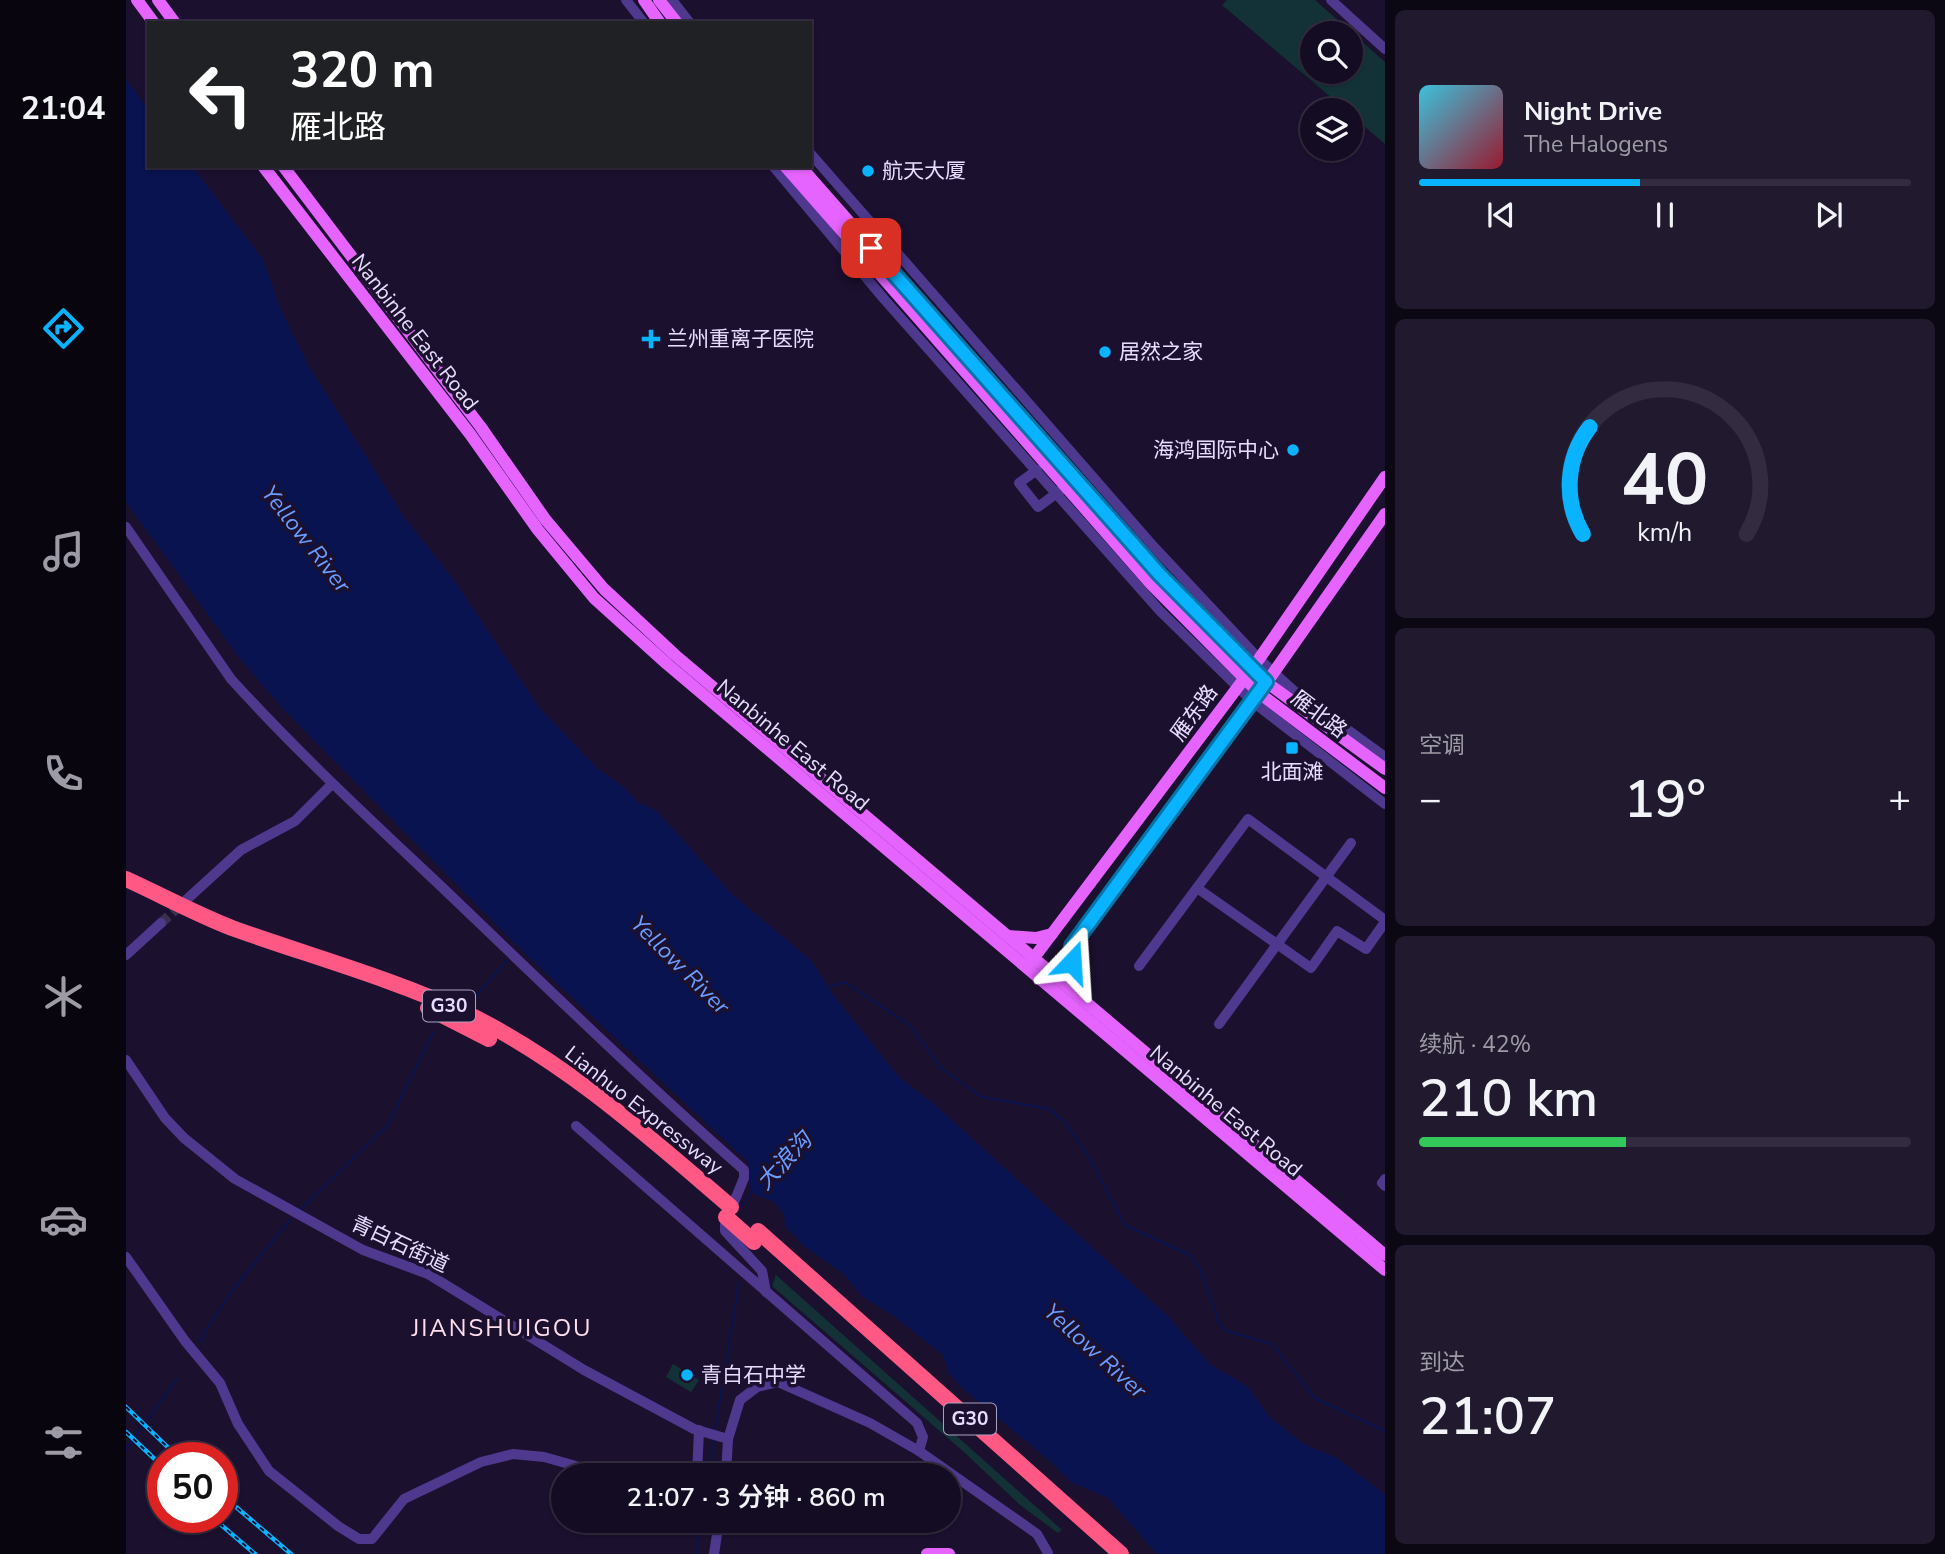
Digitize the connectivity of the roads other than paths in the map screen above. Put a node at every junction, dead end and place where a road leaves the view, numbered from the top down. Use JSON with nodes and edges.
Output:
{"nodes":[{"id":1,"x":137,"y":0,"type":"edge"},
{"id":2,"x":158,"y":0,"type":"edge"},
{"id":3,"x":626,"y":0,"type":"edge"},
{"id":4,"x":644,"y":0,"type":"edge"},
{"id":5,"x":659,"y":0,"type":"edge"},
{"id":6,"x":671,"y":0,"type":"edge"},
{"id":7,"x":1331,"y":0,"type":"edge"},
{"id":8,"x":153,"y":21,"type":"edge"},
{"id":9,"x":174,"y":21,"type":"edge"},
{"id":10,"x":642,"y":21,"type":"edge"},
{"id":11,"x":659,"y":21,"type":"edge"},
{"id":12,"x":675,"y":21,"type":"edge"},
{"id":13,"x":688,"y":21,"type":"edge"},
{"id":14,"x":1385,"y":49,"type":"edge"},
{"id":15,"x":812,"y":155,"type":"edge"},
{"id":16,"x":265,"y":168,"type":"edge"},
{"id":17,"x":285,"y":168,"type":"edge"},
{"id":18,"x":775,"y":168,"type":"edge"},
{"id":19,"x":787,"y":168,"type":"edge"},
{"id":20,"x":802,"y":168,"type":"edge"},
{"id":21,"x":1037,"y":470,"type":"junction"},
{"id":22,"x":1385,"y":477,"type":"edge"},
{"id":23,"x":1062,"y":489,"type":"junction"},
{"id":24,"x":1385,"y":514,"type":"edge"},
{"id":25,"x":126,"y":527,"type":"edge"},
{"id":26,"x":1248,"y":673,"type":"junction"},
{"id":27,"x":1263,"y":688,"type":"junction"},
{"id":28,"x":1385,"y":757,"type":"edge"},
{"id":29,"x":794,"y":762,"type":"junction"},
{"id":30,"x":1385,"y":769,"type":"edge"},
{"id":31,"x":332,"y":784,"type":"junction"},
{"id":32,"x":1385,"y":788,"type":"edge"},
{"id":33,"x":1385,"y":804,"type":"edge"},
{"id":34,"x":1351,"y":843,"type":"dead end"},
{"id":35,"x":1325,"y":876,"type":"junction"},
{"id":36,"x":126,"y":879,"type":"edge"},
{"id":37,"x":1197,"y":888,"type":"junction"},
{"id":38,"x":126,"y":890,"type":"edge"},
{"id":39,"x":185,"y":901,"type":"tunnel mouth"},
{"id":40,"x":1385,"y":921,"type":"edge"},
{"id":41,"x":160,"y":923,"type":"tunnel mouth"},
{"id":42,"x":1052,"y":934,"type":"junction"},
{"id":43,"x":1008,"y":936,"type":"junction"},
{"id":44,"x":1276,"y":944,"type":"junction"},
{"id":45,"x":1072,"y":946,"type":"junction"},
{"id":46,"x":126,"y":955,"type":"edge"},
{"id":47,"x":1031,"y":962,"type":"junction"},
{"id":48,"x":1139,"y":966,"type":"dead end"},
{"id":49,"x":1049,"y":977,"type":"junction"},
{"id":50,"x":1082,"y":998,"type":"junction"},
{"id":51,"x":1219,"y":1024,"type":"dead end"},
{"id":52,"x":126,"y":1060,"type":"edge"},
{"id":53,"x":576,"y":1126,"type":"dead end"},
{"id":54,"x":728,"y":1212,"type":"junction"},
{"id":55,"x":756,"y":1236,"type":"junction"},
{"id":56,"x":1385,"y":1255,"type":"edge"},
{"id":57,"x":126,"y":1257,"type":"edge"},
{"id":58,"x":1385,"y":1270,"type":"edge"},
{"id":59,"x":762,"y":1288,"type":"junction"},
{"id":60,"x":702,"y":1431,"type":"junction"},
{"id":61,"x":725,"y":1438,"type":"junction"},
{"id":62,"x":919,"y":1451,"type":"junction"},
{"id":63,"x":565,"y":1463,"type":"edge"},
{"id":64,"x":698,"y":1463,"type":"edge"},
{"id":65,"x":726,"y":1463,"type":"edge"},
{"id":66,"x":717,"y":1533,"type":"edge"},
{"id":67,"x":1048,"y":1553,"type":"edge"},
{"id":68,"x":714,"y":1554,"type":"edge"},
{"id":69,"x":927,"y":1554,"type":"edge"},
{"id":70,"x":948,"y":1554,"type":"edge"},
{"id":71,"x":1105,"y":1554,"type":"edge"},
{"id":72,"x":1121,"y":1554,"type":"edge"}],
"edges":[{"from":1,"to":8,"type":"main road"},
{"from":2,"to":9,"type":"main road"},
{"from":3,"to":10,"type":"street"},
{"from":4,"to":11,"type":"main road"},
{"from":5,"to":12,"type":"main road"},
{"from":6,"to":13,"type":"street"},
{"from":7,"to":14,"type":"street"},
{"from":15,"to":26,"type":"street"},
{"from":16,"to":29,"type":"main road","name":"Nanbinhe East Road"},
{"from":17,"to":29,"type":"main road","name":"Nanbinhe East Road"},
{"from":18,"to":21,"type":"street"},
{"from":19,"to":23,"type":"main road","name":"雁北路"},
{"from":20,"to":26,"type":"main road","name":"雁北路"},
{"from":21,"to":23,"type":"street"},
{"from":21,"to":23,"type":"street"},
{"from":22,"to":26,"type":"main road","name":"雁东路"},
{"from":23,"to":26,"type":"main road","name":"雁北路"},
{"from":24,"to":27,"type":"main road","name":"雁东路"},
{"from":25,"to":31,"type":"street"},
{"from":26,"to":27,"type":"main road","name":"雁北路"},
{"from":26,"to":27,"type":"street"},
{"from":26,"to":42,"type":"main road","name":"雁东路"},
{"from":27,"to":28,"type":"street"},
{"from":27,"to":30,"type":"main road","name":"雁北路"},
{"from":27,"to":32,"type":"main road","name":"雁北路"},
{"from":27,"to":33,"type":"street"},
{"from":27,"to":45,"type":"main road","name":"雁东路"},
{"from":29,"to":43,"type":"main road","name":"Nanbinhe East Road"},
{"from":29,"to":47,"type":"main road","name":"Nanbinhe East Road"},
{"from":31,"to":39,"type":"street"},
{"from":31,"to":59,"type":"street"},
{"from":34,"to":35,"type":"street"},
{"from":35,"to":37,"type":"street"},
{"from":35,"to":40,"type":"street"},
{"from":35,"to":44,"type":"street"},
{"from":36,"to":54,"type":"highway","name":"Lianhuo Expressway","number":"G30"},
{"from":37,"to":44,"type":"street"},
{"from":37,"to":48,"type":"street"},
{"from":38,"to":54,"type":"highway","name":"Lianhuo Expressway","number":"G30"},
{"from":40,"to":44,"type":"street"},
{"from":41,"to":46,"type":"street"},
{"from":42,"to":43,"type":"main road"},
{"from":42,"to":47,"type":"main road","name":"雁东路"},
{"from":43,"to":47,"type":"main road","name":"Nanbinhe East Road"},
{"from":44,"to":51,"type":"street"},
{"from":45,"to":49,"type":"main road","name":"雁东路"},
{"from":45,"to":50,"type":"main road"},
{"from":47,"to":49,"type":"main road","name":"Nanbinhe East Road"},
{"from":49,"to":50,"type":"main road","name":"Nanbinhe East Road"},
{"from":49,"to":58,"type":"main road","name":"Nanbinhe East Road"},
{"from":50,"to":56,"type":"main road","name":"Nanbinhe East Road"},
{"from":52,"to":60,"type":"street","name":"青白石街道"},
{"from":53,"to":59,"type":"street"},
{"from":54,"to":55,"type":"highway","name":"Lianhuo Expressway","number":"G30","bridge":true},
{"from":55,"to":71,"type":"highway","name":"Lianhuo Expressway","number":"G30"},
{"from":55,"to":72,"type":"highway","name":"Lianhuo Expressway","number":"G30"},
{"from":57,"to":63,"type":"street"},
{"from":59,"to":62,"type":"street"},
{"from":60,"to":61,"type":"street","name":"青白石街道"},
{"from":60,"to":64,"type":"street"},
{"from":61,"to":62,"type":"street"},
{"from":61,"to":65,"type":"street"},
{"from":62,"to":67,"type":"street"},
{"from":66,"to":68,"type":"street"},
{"from":69,"to":70,"type":"main road"}]}
